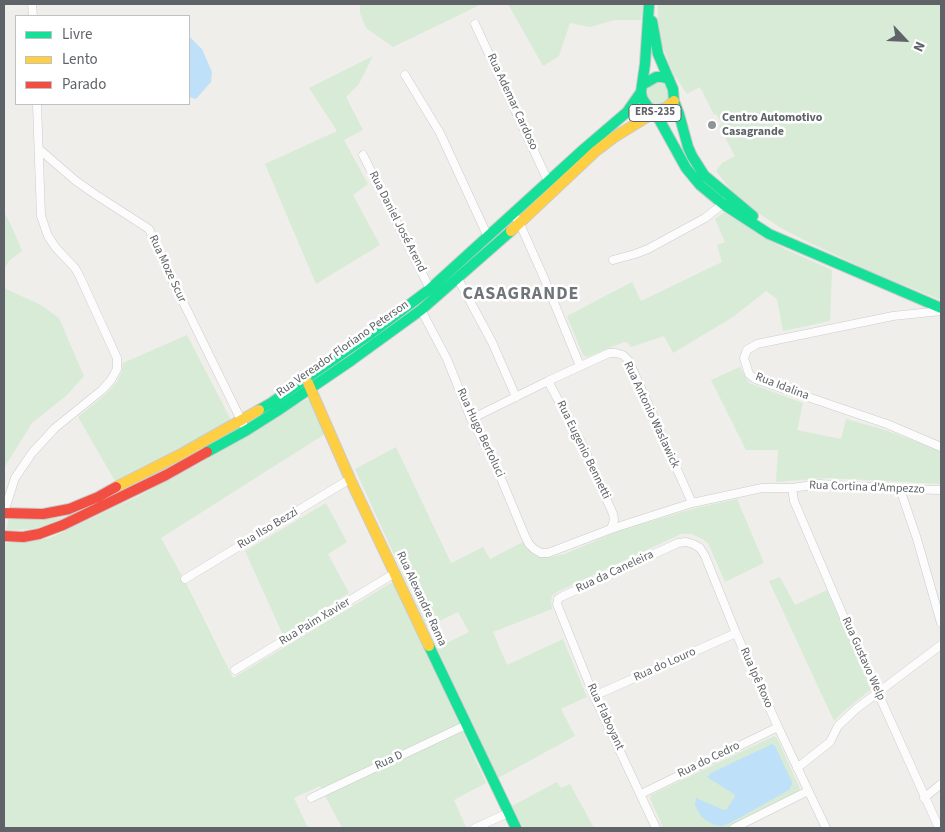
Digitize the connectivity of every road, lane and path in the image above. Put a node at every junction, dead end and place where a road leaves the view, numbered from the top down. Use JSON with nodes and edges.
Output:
{"nodes":[{"id":1,"x":650,"y":4,"type":"edge"},
{"id":2,"x":475,"y":24,"type":"dead end"},
{"id":3,"x":405,"y":75,"type":"dead end"},
{"id":4,"x":669,"y":79,"type":"junction"},
{"id":5,"x":642,"y":89,"type":"junction"},
{"id":6,"x":674,"y":101,"type":"junction"},
{"id":7,"x":37,"y":105,"type":"edge"},
{"id":8,"x":655,"y":112,"type":"junction"},
{"id":9,"x":39,"y":149,"type":"junction"},
{"id":10,"x":363,"y":155,"type":"dead end"},
{"id":11,"x":548,"y":181,"type":"junction"},
{"id":12,"x":726,"y":194,"type":"junction"},
{"id":13,"x":722,"y":204,"type":"junction"},
{"id":14,"x":513,"y":214,"type":"junction"},
{"id":15,"x":520,"y":224,"type":"junction"},
{"id":16,"x":488,"y":237,"type":"junction"},
{"id":17,"x":815,"y":254,"type":"junction"},
{"id":18,"x":613,"y":260,"type":"dead end"},
{"id":19,"x":458,"y":279,"type":"junction"},
{"id":20,"x":430,"y":289,"type":"junction"},
{"id":21,"x":421,"y":310,"type":"junction"},
{"id":22,"x":941,"y":310,"type":"edge"},
{"id":23,"x":580,"y":366,"type":"junction"},
{"id":24,"x":548,"y":381,"type":"junction"},
{"id":25,"x":308,"y":384,"type":"junction"},
{"id":26,"x":516,"y":397,"type":"junction"},
{"id":27,"x":471,"y":419,"type":"junction"},
{"id":28,"x":241,"y":420,"type":"junction"},
{"id":29,"x":247,"y":430,"type":"junction"},
{"id":30,"x":941,"y":447,"type":"edge"},
{"id":31,"x":350,"y":479,"type":"junction"},
{"id":32,"x":792,"y":488,"type":"junction"},
{"id":33,"x":900,"y":489,"type":"junction"},
{"id":34,"x":941,"y":490,"type":"edge"},
{"id":35,"x":692,"y":503,"type":"junction"},
{"id":36,"x":4,"y":512,"type":"edge"},
{"id":37,"x":611,"y":529,"type":"junction"},
{"id":38,"x":4,"y":536,"type":"edge"},
{"id":39,"x":678,"y":543,"type":"joint"},
{"id":40,"x":541,"y":553,"type":"joint"},
{"id":41,"x":395,"y":573,"type":"junction"},
{"id":42,"x":185,"y":579,"type":"dead end"},
{"id":43,"x":557,"y":604,"type":"joint"},
{"id":44,"x":941,"y":623,"type":"edge"},
{"id":45,"x":736,"y":633,"type":"junction"},
{"id":46,"x":941,"y":645,"type":"edge"},
{"id":47,"x":235,"y":670,"type":"dead end"},
{"id":48,"x":878,"y":692,"type":"junction"},
{"id":49,"x":594,"y":696,"type":"junction"},
{"id":50,"x":466,"y":725,"type":"junction"},
{"id":51,"x":778,"y":727,"type":"junction"},
{"id":52,"x":797,"y":768,"type":"junction"},
{"id":53,"x":941,"y":784,"type":"edge"},
{"id":54,"x":808,"y":791,"type":"junction"},
{"id":55,"x":640,"y":794,"type":"junction"},
{"id":56,"x":311,"y":798,"type":"dead end"},
{"id":57,"x":924,"y":798,"type":"junction"},
{"id":58,"x":508,"y":813,"type":"junction"},
{"id":59,"x":475,"y":828,"type":"edge"},
{"id":60,"x":516,"y":828,"type":"edge"},
{"id":61,"x":656,"y":828,"type":"edge"},
{"id":62,"x":734,"y":828,"type":"edge"},
{"id":63,"x":826,"y":828,"type":"edge"},
{"id":64,"x":939,"y":828,"type":"edge"}],
"edges":[{"from":1,"to":4,"type":"main road","number":"ERS-235"},
{"from":1,"to":5,"type":"main road","number":"ERS-235"},
{"from":2,"to":11,"type":"street","name":"Rua Ademar Cardoso"},
{"from":3,"to":16,"type":"street"},
{"from":4,"to":5,"type":"main road"},
{"from":4,"to":6,"type":"main road","number":"ERS-235"},
{"from":5,"to":8,"type":"main road","number":"ERS-235"},
{"from":5,"to":11,"type":"main road","name":"Rua Vereador Floriano Peterson"},
{"from":6,"to":8,"type":"main road"},
{"from":6,"to":12,"type":"main road","number":"ERS-235"},
{"from":7,"to":9,"type":"street"},
{"from":8,"to":13,"type":"main road","number":"ERS-235"},
{"from":8,"to":15,"type":"main road","name":"Rua Vereador Floriano Peterson"},
{"from":9,"to":28,"type":"street","name":"Rua Moze Scur"},
{"from":9,"to":36,"type":"street"},
{"from":10,"to":20,"type":"street","name":"Rua Daniel José Arend"},
{"from":11,"to":14,"type":"main road","name":"Rua Vereador Floriano Peterson"},
{"from":12,"to":13,"type":"street"},
{"from":12,"to":17,"type":"main road","number":"ERS-235"},
{"from":13,"to":17,"type":"main road","number":"ERS-235"},
{"from":13,"to":18,"type":"street"},
{"from":14,"to":15,"type":"street"},
{"from":14,"to":16,"type":"main road","name":"Rua Vereador Floriano Peterson"},
{"from":15,"to":19,"type":"main road","name":"Rua Vereador Floriano Peterson"},
{"from":15,"to":23,"type":"street"},
{"from":16,"to":20,"type":"main road","name":"Rua Vereador Floriano Peterson"},
{"from":17,"to":22,"type":"main road","number":"ERS-235"},
{"from":19,"to":21,"type":"main road","name":"Rua Vereador Floriano Peterson"},
{"from":19,"to":26,"type":"street"},
{"from":20,"to":25,"type":"main road","name":"Rua Vereador Floriano Peterson"},
{"from":21,"to":25,"type":"main road","name":"Rua Vereador Floriano Peterson"},
{"from":21,"to":27,"type":"street","name":"Rua Hugo Bertoluci"},
{"from":22,"to":30,"type":"street","name":"Rua Idalina"},
{"from":23,"to":24,"type":"street","name":"Rua Antonio Waslawick"},
{"from":23,"to":35,"type":"street","name":"Rua Antonio Waslawick"},
{"from":24,"to":26,"type":"street","name":"Rua Antonio Waslawick"},
{"from":24,"to":37,"type":"street","name":"Rua Eugenio Bennetti"},
{"from":25,"to":28,"type":"main road","name":"Rua Vereador Floriano Peterson"},
{"from":25,"to":29,"type":"main road","name":"Rua Vereador Floriano Peterson"},
{"from":25,"to":31,"type":"main road","name":"Rua Alexandre Rama"},
{"from":26,"to":27,"type":"street","name":"Rua Antonio Waslawick"},
{"from":27,"to":40,"type":"street","name":"Rua Hugo Bertoluci"},
{"from":28,"to":29,"type":"street","name":"Rua Moze Scur"},
{"from":28,"to":36,"type":"main road","name":"Rua Vereador Floriano Peterson"},
{"from":29,"to":38,"type":"main road","name":"Rua Vereador Floriano Peterson"},
{"from":31,"to":41,"type":"main road","name":"Rua Alexandre Rama"},
{"from":31,"to":42,"type":"street","name":"Rua Ilso Bezzi"},
{"from":32,"to":33,"type":"street","name":"Rua Cortina d'Ampezzo"},
{"from":32,"to":35,"type":"street","name":"Rua Cortina d'Ampezzo"},
{"from":32,"to":48,"type":"street","name":"Rua Gustavo Welp"},
{"from":33,"to":34,"type":"street","name":"Rua Cortina d'Ampezzo"},
{"from":33,"to":44,"type":"street"},
{"from":35,"to":37,"type":"street","name":"Rua Cortina d'Ampezzo"},
{"from":37,"to":40,"type":"street","name":"Rua Cortina d'Ampezzo"},
{"from":39,"to":43,"type":"street","name":"Rua da Caneleira"},
{"from":39,"to":45,"type":"street","name":"Rua Ipê Roxo"},
{"from":41,"to":47,"type":"street","name":"Rua Paim Xavier"},
{"from":41,"to":50,"type":"main road","name":"Rua Alexandre Rama"},
{"from":43,"to":49,"type":"street","name":"Rua Flaboyant"},
{"from":45,"to":49,"type":"street","name":"Rua do Louro"},
{"from":45,"to":51,"type":"street","name":"Rua Ipê Roxo"},
{"from":46,"to":48,"type":"street"},
{"from":48,"to":52,"type":"street"},
{"from":48,"to":57,"type":"street","name":"Rua Gustavo Welp"},
{"from":49,"to":55,"type":"street","name":"Rua Flaboyant"},
{"from":50,"to":56,"type":"street","name":"Rua D"},
{"from":50,"to":58,"type":"main road","name":"Rua Alexandre Rama"},
{"from":51,"to":52,"type":"street","name":"Rua Ipê Roxo"},
{"from":51,"to":55,"type":"street","name":"Rua do Cedro"},
{"from":52,"to":54,"type":"street","name":"Rua Ipê Roxo"},
{"from":53,"to":57,"type":"street"},
{"from":54,"to":62,"type":"street"},
{"from":54,"to":63,"type":"street","name":"Rua Ipê Roxo"},
{"from":55,"to":61,"type":"street","name":"Rua Flaboyant"},
{"from":57,"to":64,"type":"street","name":"Rua Gustavo Welp"},
{"from":58,"to":59,"type":"street"},
{"from":58,"to":60,"type":"main road","name":"Rua Alexandre Rama"}]}
